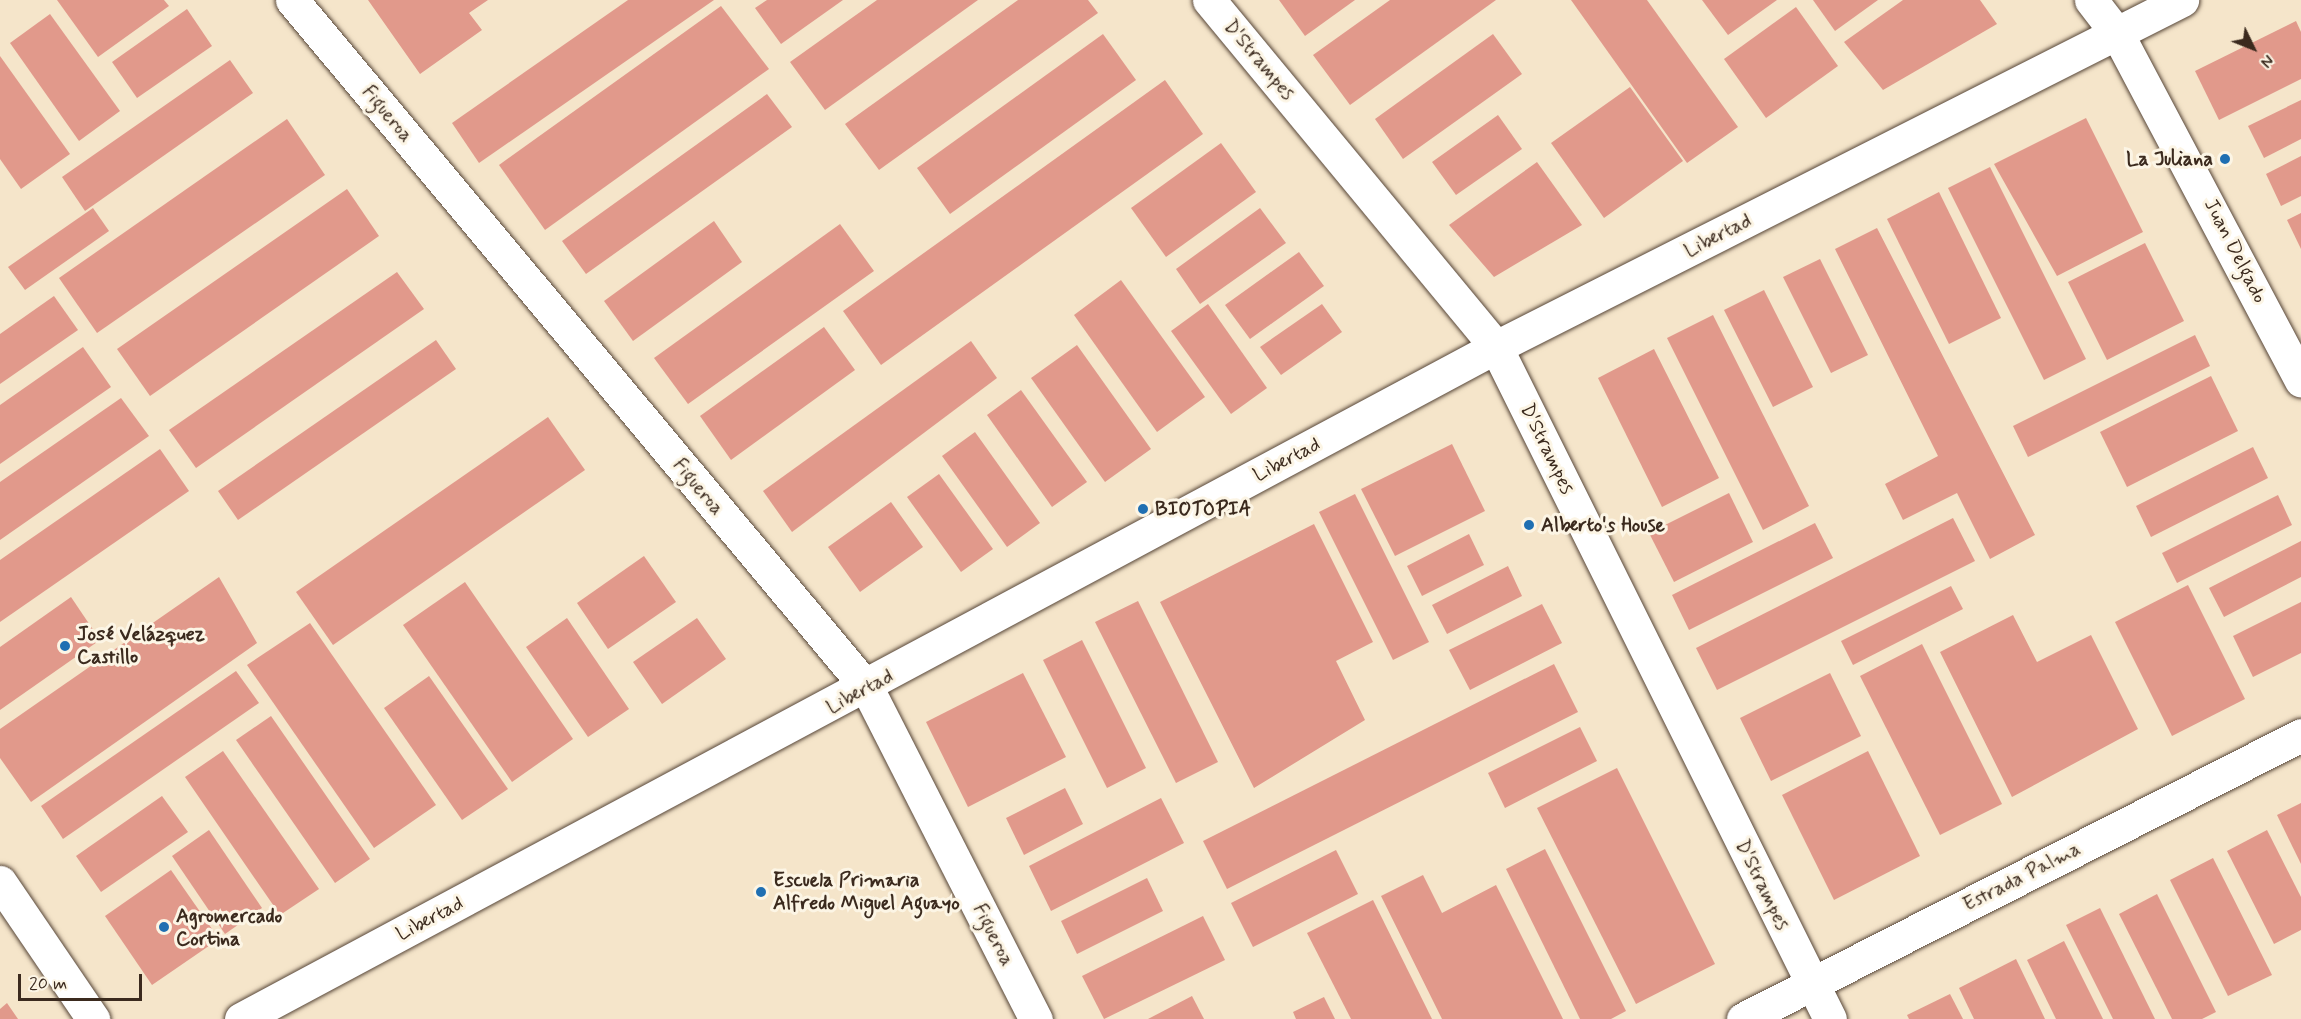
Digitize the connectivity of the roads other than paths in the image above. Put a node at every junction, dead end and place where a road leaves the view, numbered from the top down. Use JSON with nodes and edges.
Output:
{"nodes":[{"id":1,"x":291,"y":0,"type":"edge"},
{"id":2,"x":1209,"y":0,"type":"edge"},
{"id":3,"x":2091,"y":0,"type":"edge"},
{"id":4,"x":2182,"y":0,"type":"edge"},
{"id":5,"x":2118,"y":35,"type":"junction"},
{"id":6,"x":1496,"y":347,"type":"junction"},
{"id":7,"x":2301,"y":380,"type":"edge"},
{"id":8,"x":867,"y":688,"type":"junction"},
{"id":9,"x":2301,"y":735,"type":"edge"},
{"id":10,"x":0,"y":882,"type":"edge"},
{"id":11,"x":1811,"y":984,"type":"junction"},
{"id":12,"x":93,"y":1019,"type":"edge"},
{"id":13,"x":241,"y":1019,"type":"edge"},
{"id":14,"x":1036,"y":1019,"type":"edge"},
{"id":15,"x":1743,"y":1019,"type":"edge"},
{"id":16,"x":1830,"y":1019,"type":"edge"}],
"edges":[{"from":1,"to":8,"type":"street","name":"Figueroa"},
{"from":2,"to":6,"type":"street","name":"D'Strampes"},
{"from":3,"to":5,"type":"street","name":"Juan Delgado"},
{"from":4,"to":5,"type":"street","name":"Libertad"},
{"from":5,"to":6,"type":"street","name":"Libertad"},
{"from":5,"to":7,"type":"street","name":"Juan Delgado"},
{"from":6,"to":8,"type":"street","name":"Libertad"},
{"from":6,"to":11,"type":"street","name":"D'Strampes"},
{"from":8,"to":13,"type":"street","name":"Libertad"},
{"from":8,"to":14,"type":"street","name":"Figueroa"},
{"from":9,"to":11,"type":"street","name":"Estrada Palma"},
{"from":10,"to":12,"type":"street"},
{"from":11,"to":15,"type":"street","name":"Estrada Palma"},
{"from":11,"to":16,"type":"street","name":"D'Strampes"}]}
